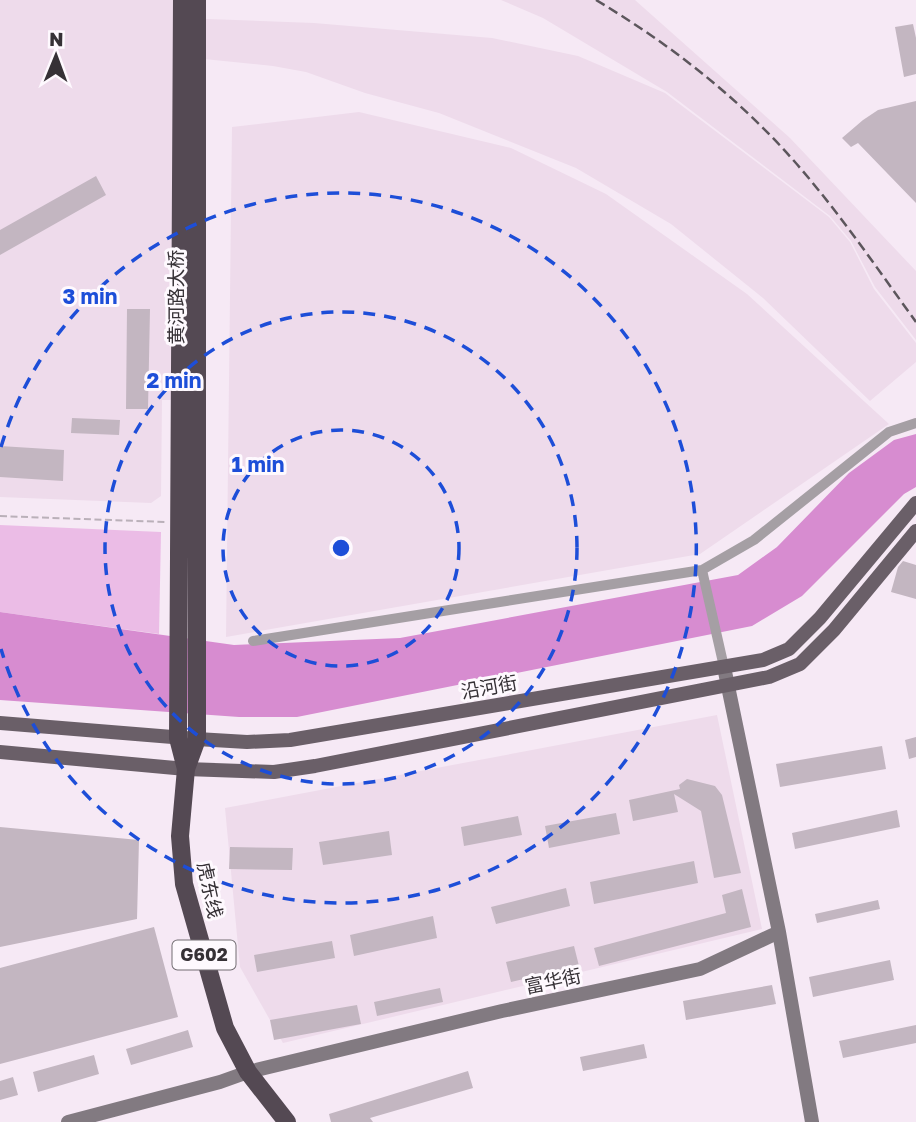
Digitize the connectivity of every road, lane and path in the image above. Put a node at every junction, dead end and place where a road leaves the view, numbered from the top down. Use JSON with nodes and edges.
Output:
{"nodes":[{"id":1,"x":182,"y":0,"type":"edge"},
{"id":2,"x":197,"y":0,"type":"edge"},
{"id":3,"x":916,"y":423,"type":"edge"},
{"id":4,"x":916,"y":503,"type":"edge"},
{"id":5,"x":0,"y":516,"type":"edge"},
{"id":6,"x":180,"y":523,"type":"junction"},
{"id":7,"x":916,"y":531,"type":"edge"},
{"id":8,"x":702,"y":569,"type":"junction"},
{"id":9,"x":253,"y":641,"type":"dead end"},
{"id":10,"x":724,"y":667,"type":"junction"},
{"id":11,"x":729,"y":687,"type":"junction"},
{"id":12,"x":188,"y":719,"type":"junction"},
{"id":13,"x":0,"y":723,"type":"edge"},
{"id":14,"x":178,"y":738,"type":"junction"},
{"id":15,"x":197,"y":739,"type":"junction"},
{"id":16,"x":0,"y":752,"type":"edge"},
{"id":17,"x":186,"y":769,"type":"junction"},
{"id":18,"x":779,"y":932,"type":"junction"},
{"id":19,"x":248,"y":1072,"type":"junction"},
{"id":20,"x":68,"y":1122,"type":"edge"},
{"id":21,"x":287,"y":1122,"type":"edge"},
{"id":22,"x":812,"y":1122,"type":"edge"}],
"edges":[{"from":1,"to":6,"type":"highway","name":"黄河路大桥","number":"G602"},
{"from":2,"to":12,"type":"highway","name":"黄河路大桥","number":"G602"},
{"from":3,"to":8,"type":"street"},
{"from":4,"to":10,"type":"main road","name":"沿河街"},
{"from":5,"to":6,"type":"path"},
{"from":6,"to":12,"type":"highway","name":"黄河路大桥","number":"G602"},
{"from":7,"to":11,"type":"main road"},
{"from":8,"to":9,"type":"street"},
{"from":8,"to":10,"type":"street"},
{"from":10,"to":11,"type":"street"},
{"from":10,"to":15,"type":"main road","name":"沿河街"},
{"from":11,"to":17,"type":"main road"},
{"from":11,"to":18,"type":"street"},
{"from":12,"to":14,"type":"highway","number":"G602"},
{"from":12,"to":15,"type":"highway","number":"G602"},
{"from":13,"to":14,"type":"main road","name":"沿河街"},
{"from":14,"to":15,"type":"main road","name":"沿河街"},
{"from":14,"to":17,"type":"highway","number":"G602"},
{"from":15,"to":17,"type":"highway","number":"G602"},
{"from":16,"to":17,"type":"main road"},
{"from":17,"to":19,"type":"highway","name":"虎东线","number":"G602"},
{"from":18,"to":19,"type":"street","name":"富华街"},
{"from":18,"to":22,"type":"street"},
{"from":19,"to":20,"type":"street","name":"富华街"},
{"from":19,"to":21,"type":"highway","name":"虎东线","number":"G602"}]}
